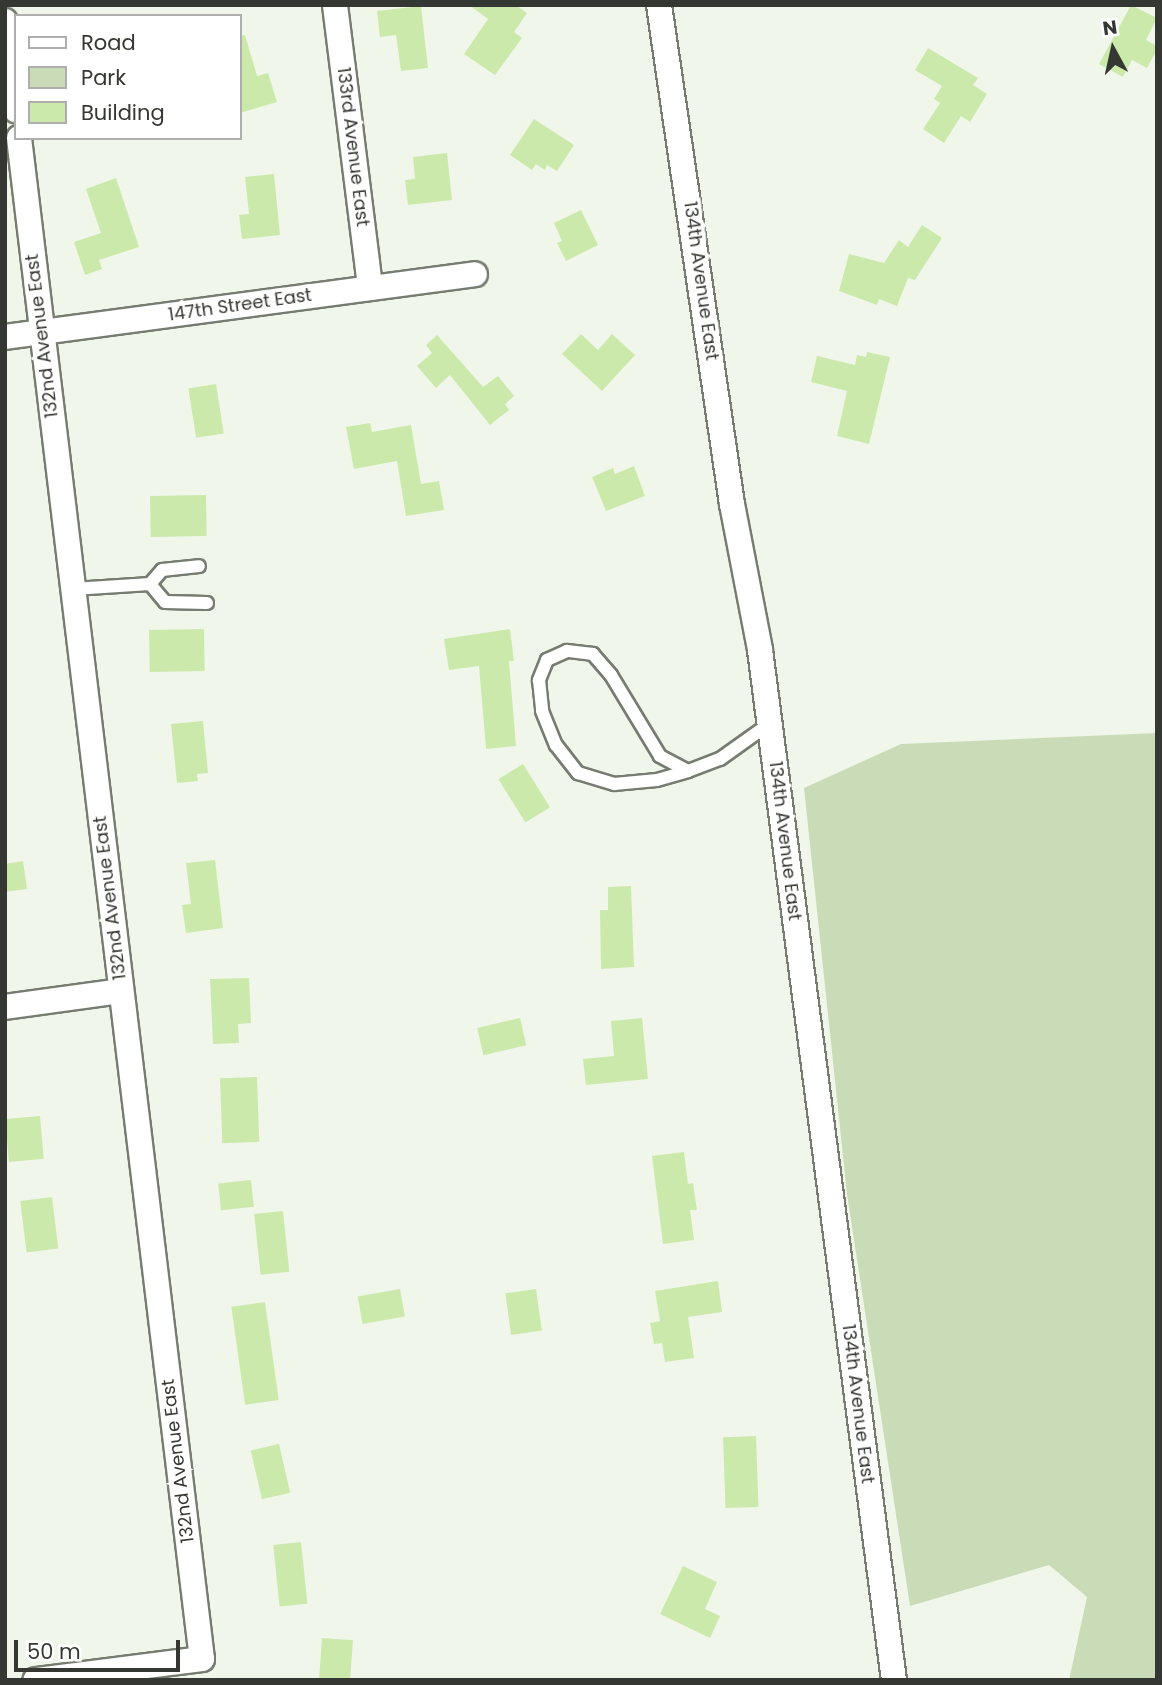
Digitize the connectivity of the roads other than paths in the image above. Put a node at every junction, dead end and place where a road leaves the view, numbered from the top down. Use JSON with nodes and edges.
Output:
{"nodes":[{"id":1,"x":335,"y":5,"type":"edge"},
{"id":2,"x":659,"y":5,"type":"edge"},
{"id":3,"x":5,"y":21,"type":"edge"},
{"id":4,"x":14,"y":94,"type":"edge"},
{"id":5,"x":19,"y":140,"type":"edge"},
{"id":6,"x":475,"y":274,"type":"dead end"},
{"id":7,"x":370,"y":288,"type":"junction"},
{"id":8,"x":42,"y":332,"type":"junction"},
{"id":9,"x":5,"y":337,"type":"edge"},
{"id":10,"x":199,"y":566,"type":"dead end"},
{"id":11,"x":150,"y":584,"type":"junction"},
{"id":12,"x":73,"y":589,"type":"junction"},
{"id":13,"x":207,"y":603,"type":"dead end"},
{"id":14,"x":769,"y":724,"type":"junction"},
{"id":15,"x":688,"y":771,"type":"junction"},
{"id":16,"x":121,"y":991,"type":"junction"},
{"id":17,"x":5,"y":1007,"type":"edge"},
{"id":18,"x":35,"y":1680,"type":"edge"},
{"id":19,"x":894,"y":1680,"type":"edge"}],
"edges":[{"from":1,"to":7,"type":"street","name":"133rd Avenue East"},
{"from":2,"to":14,"type":"street","name":"134th Avenue East"},
{"from":3,"to":4,"type":"street"},
{"from":5,"to":8,"type":"street","name":"132nd Avenue East"},
{"from":6,"to":7,"type":"street","name":"147th Street East"},
{"from":7,"to":8,"type":"street","name":"147th Street East"},
{"from":8,"to":9,"type":"street","name":"147th Street East"},
{"from":8,"to":12,"type":"street","name":"132nd Avenue East"},
{"from":10,"to":11,"type":"lane"},
{"from":11,"to":12,"type":"lane"},
{"from":11,"to":13,"type":"lane"},
{"from":12,"to":16,"type":"street","name":"132nd Avenue East"},
{"from":14,"to":15,"type":"lane"},
{"from":14,"to":19,"type":"street","name":"134th Avenue East"},
{"from":15,"to":15,"type":"lane"},
{"from":16,"to":17,"type":"street"},
{"from":16,"to":18,"type":"street","name":"132nd Avenue East"}]}
